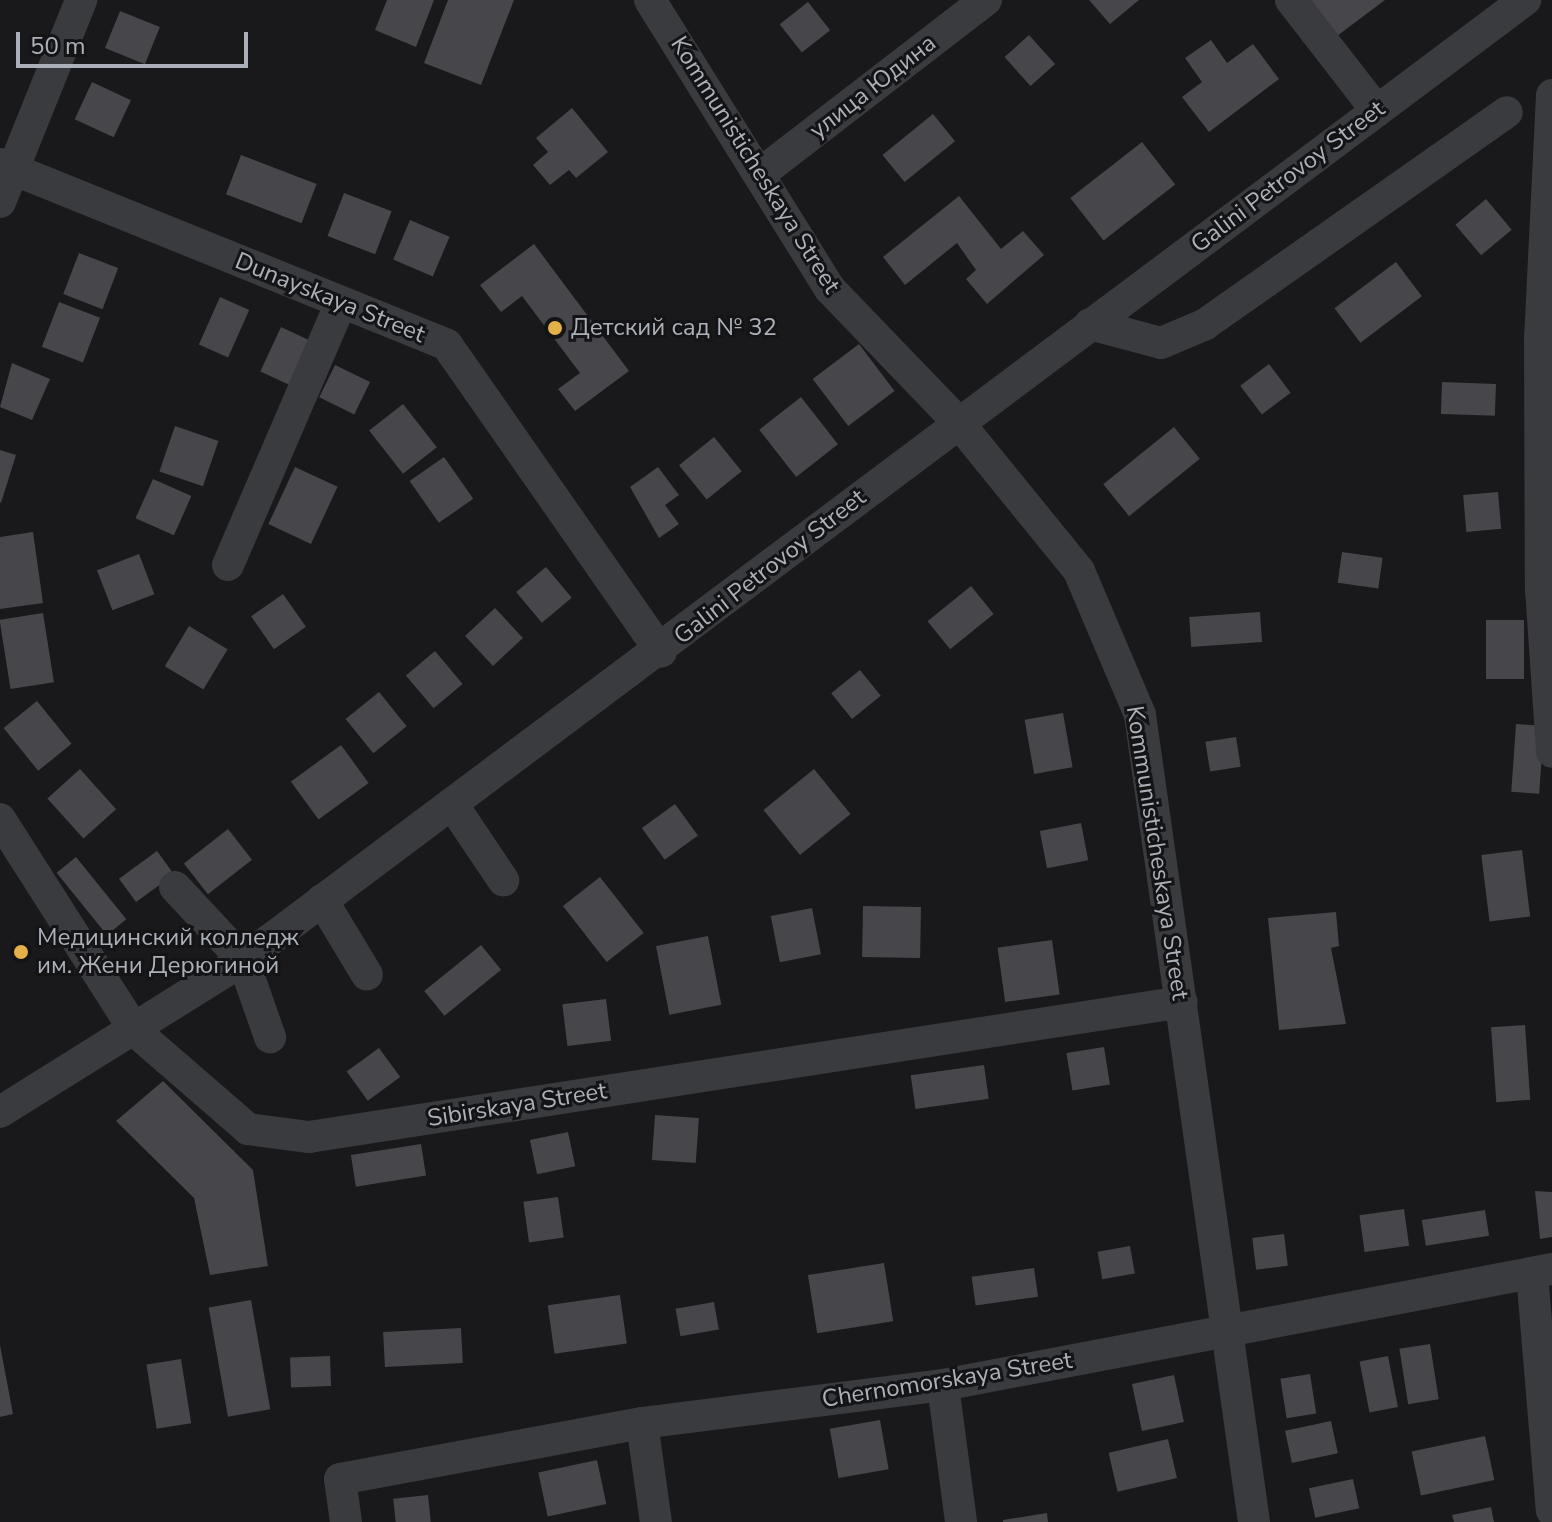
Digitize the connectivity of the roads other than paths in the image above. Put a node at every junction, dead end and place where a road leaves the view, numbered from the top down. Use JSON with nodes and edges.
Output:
{"nodes":[{"id":1,"x":81,"y":0,"type":"edge"},
{"id":2,"x":650,"y":0,"type":"edge"},
{"id":3,"x":986,"y":0,"type":"edge"},
{"id":4,"x":1291,"y":0,"type":"edge"},
{"id":5,"x":1525,"y":0,"type":"edge"},
{"id":6,"x":1552,"y":95,"type":"edge"},
{"id":7,"x":1377,"y":111,"type":"junction"},
{"id":8,"x":1507,"y":112,"type":"dead end"},
{"id":9,"x":6,"y":166,"type":"edge"},
{"id":10,"x":761,"y":173,"type":"junction"},
{"id":11,"x":0,"y":202,"type":"edge"},
{"id":12,"x":341,"y":303,"type":"junction"},
{"id":13,"x":1090,"y":324,"type":"junction"},
{"id":14,"x":958,"y":422,"type":"junction"},
{"id":15,"x":228,"y":565,"type":"dead end"},
{"id":16,"x":661,"y":652,"type":"junction"},
{"id":17,"x":1552,"y":752,"type":"edge"},
{"id":18,"x":452,"y":804,"type":"junction"},
{"id":19,"x":0,"y":819,"type":"edge"},
{"id":20,"x":503,"y":880,"type":"dead end"},
{"id":21,"x":175,"y":887,"type":"dead end"},
{"id":22,"x":322,"y":900,"type":"junction"},
{"id":23,"x":243,"y":960,"type":"junction"},
{"id":24,"x":367,"y":975,"type":"dead end"},
{"id":25,"x":1182,"y":1002,"type":"junction"},
{"id":26,"x":135,"y":1031,"type":"junction"},
{"id":27,"x":270,"y":1037,"type":"dead end"},
{"id":28,"x":0,"y":1112,"type":"edge"},
{"id":29,"x":1542,"y":1272,"type":"edge"},
{"id":30,"x":1230,"y":1332,"type":"junction"},
{"id":31,"x":943,"y":1385,"type":"junction"},
{"id":32,"x":642,"y":1423,"type":"junction"},
{"id":33,"x":1552,"y":1510,"type":"edge"},
{"id":34,"x":346,"y":1522,"type":"edge"},
{"id":35,"x":656,"y":1522,"type":"edge"},
{"id":36,"x":961,"y":1522,"type":"edge"},
{"id":37,"x":1254,"y":1522,"type":"edge"}],
"edges":[{"from":1,"to":9,"type":"street"},
{"from":2,"to":10,"type":"street","name":"Kommunisticheskaya Street"},
{"from":3,"to":10,"type":"street","name":"улица Юдина"},
{"from":4,"to":7,"type":"street"},
{"from":5,"to":7,"type":"street","name":"Galini Petrovoy Street"},
{"from":6,"to":17,"type":"street"},
{"from":7,"to":13,"type":"street","name":"Galini Petrovoy Street"},
{"from":8,"to":13,"type":"street"},
{"from":9,"to":11,"type":"street"},
{"from":9,"to":12,"type":"street","name":"Dunayskaya Street"},
{"from":10,"to":14,"type":"street","name":"Kommunisticheskaya Street"},
{"from":12,"to":15,"type":"street"},
{"from":12,"to":16,"type":"street","name":"Dunayskaya Street"},
{"from":13,"to":14,"type":"street","name":"Galini Petrovoy Street"},
{"from":14,"to":16,"type":"street","name":"Galini Petrovoy Street"},
{"from":14,"to":25,"type":"street","name":"Kommunisticheskaya Street"},
{"from":16,"to":18,"type":"street","name":"Galini Petrovoy Street"},
{"from":18,"to":20,"type":"street"},
{"from":18,"to":22,"type":"street","name":"Galini Petrovoy Street"},
{"from":19,"to":26,"type":"street","name":"Sibirskaya Street"},
{"from":21,"to":23,"type":"street"},
{"from":22,"to":23,"type":"street","name":"Galini Petrovoy Street"},
{"from":22,"to":24,"type":"street"},
{"from":23,"to":26,"type":"street","name":"Galini Petrovoy Street"},
{"from":23,"to":27,"type":"street"},
{"from":25,"to":26,"type":"street","name":"Sibirskaya Street"},
{"from":25,"to":30,"type":"street","name":"Kommunisticheskaya Street"},
{"from":26,"to":28,"type":"street","name":"Galini Petrovoy Street"},
{"from":29,"to":30,"type":"street","name":"Chernomorskaya Street"},
{"from":29,"to":33,"type":"street"},
{"from":30,"to":31,"type":"street","name":"Chernomorskaya Street"},
{"from":30,"to":37,"type":"street","name":"Kommunisticheskaya Street"},
{"from":31,"to":32,"type":"street","name":"Chernomorskaya Street"},
{"from":31,"to":36,"type":"street"},
{"from":32,"to":34,"type":"street","name":"Chernomorskaya Street"},
{"from":32,"to":35,"type":"street"}]}
